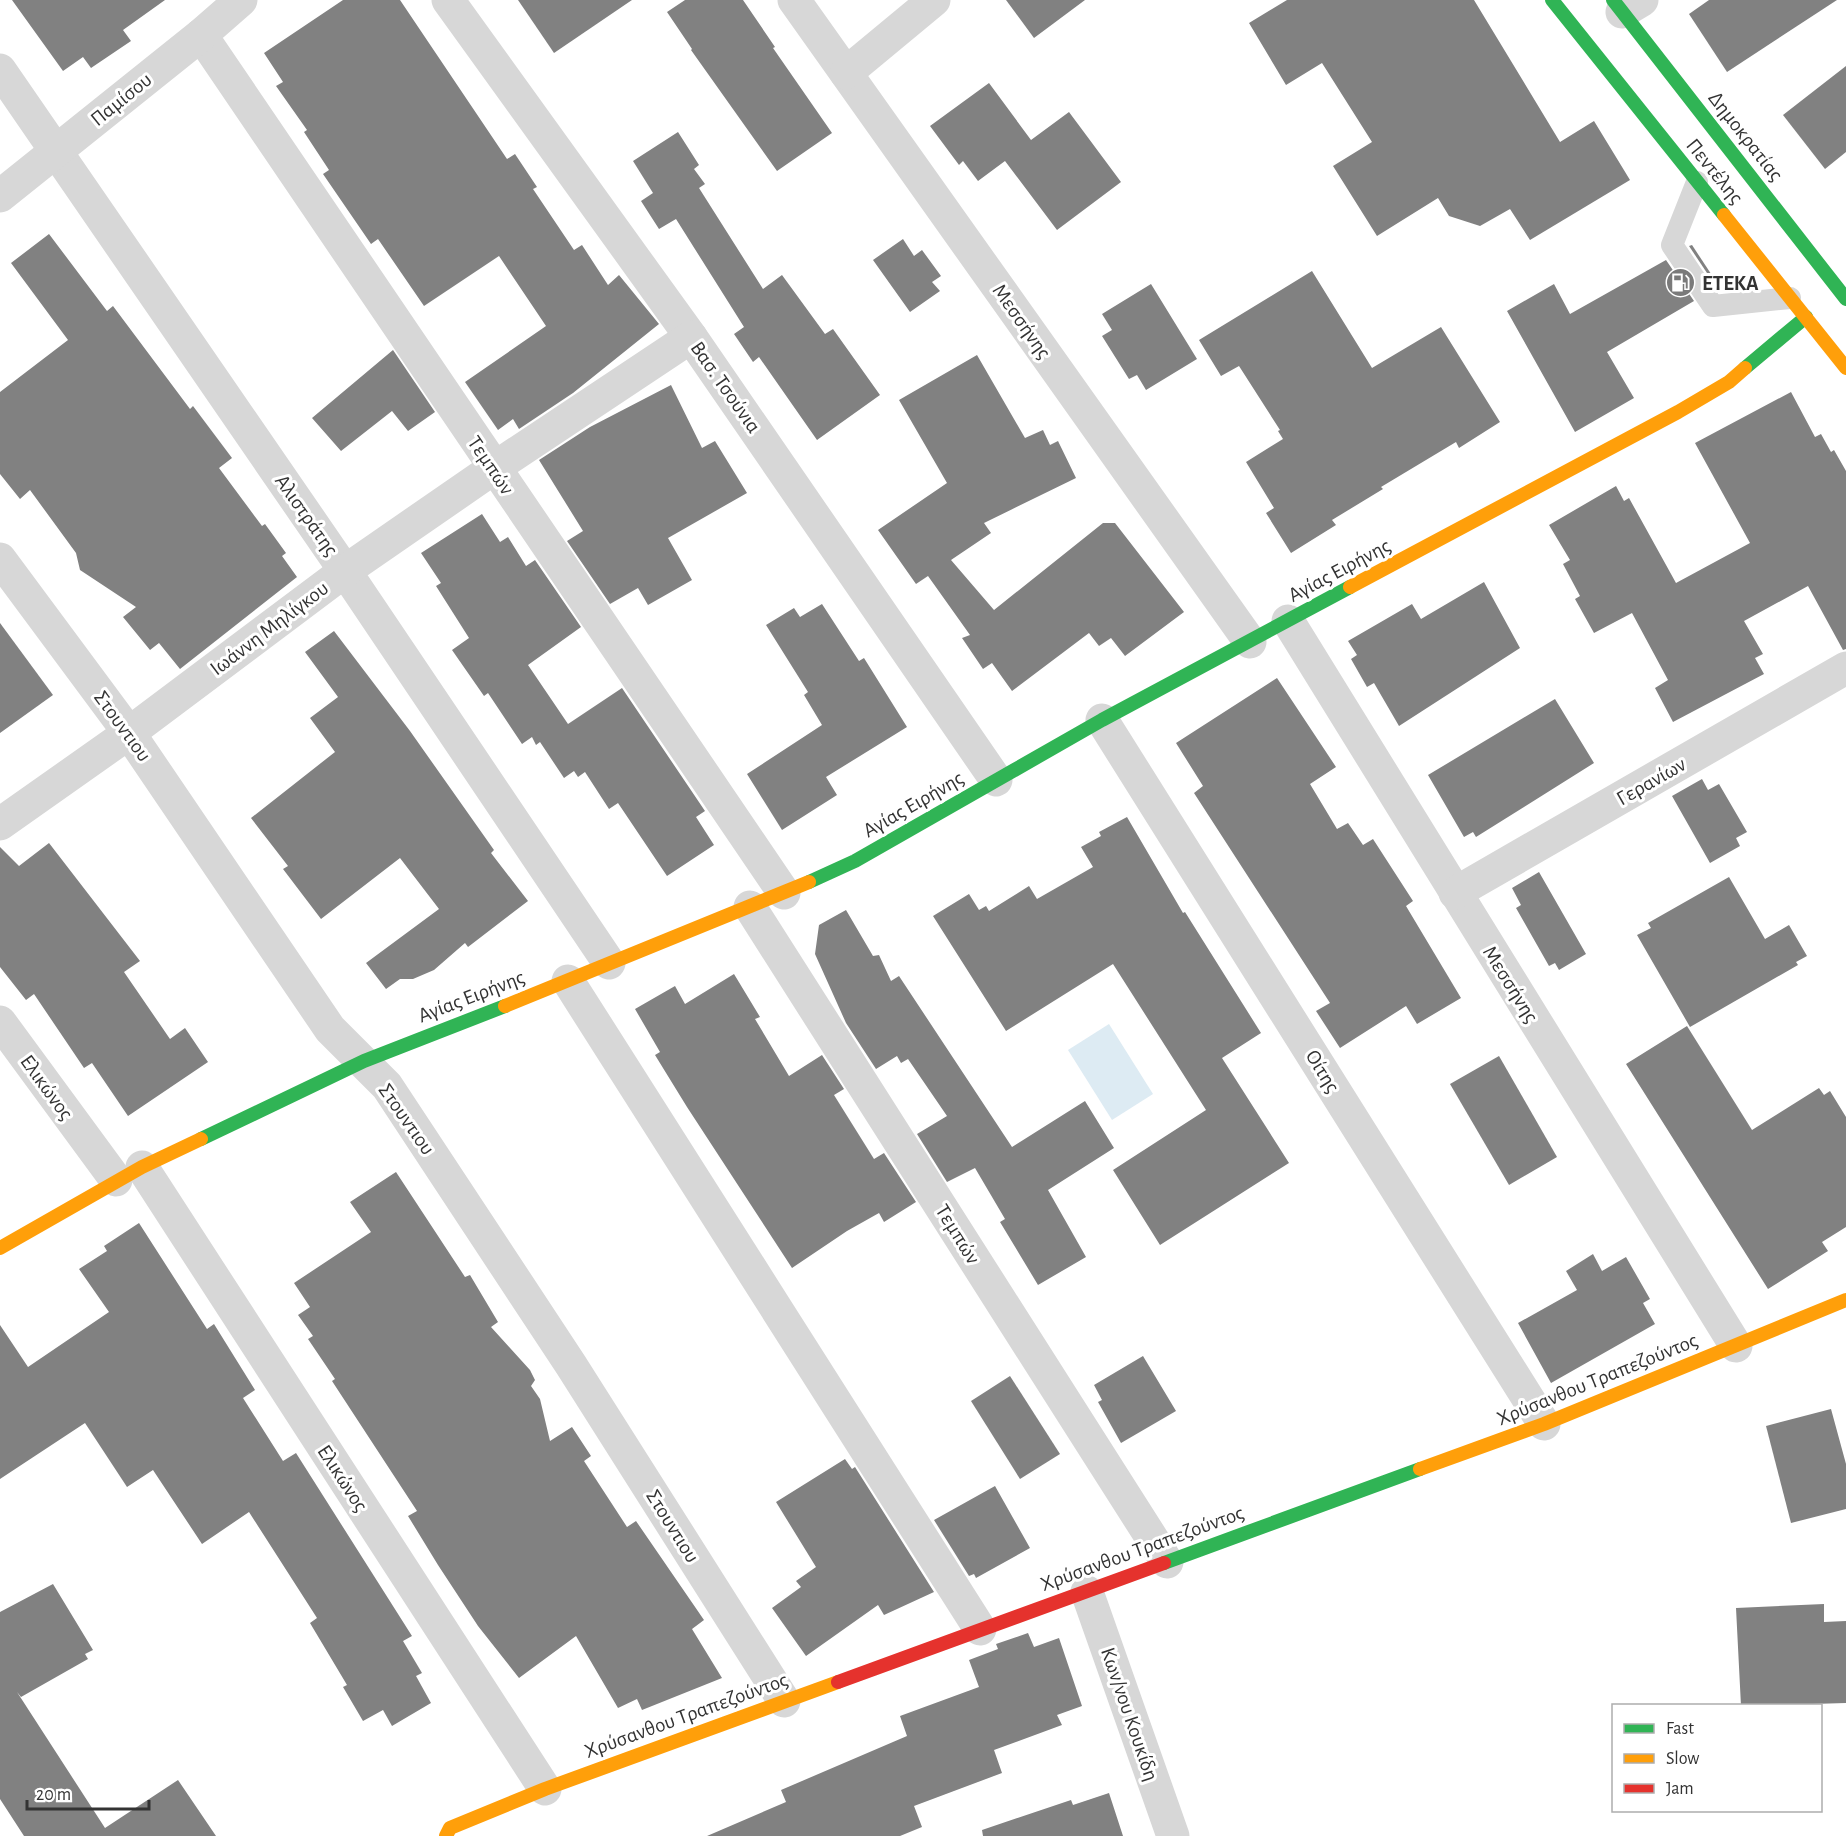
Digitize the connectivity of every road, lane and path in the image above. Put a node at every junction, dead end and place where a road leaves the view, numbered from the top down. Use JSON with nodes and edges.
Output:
{"nodes":[{"id":1,"x":240,"y":0,"type":"edge"},
{"id":2,"x":448,"y":0,"type":"edge"},
{"id":3,"x":794,"y":0,"type":"edge"},
{"id":4,"x":934,"y":0,"type":"edge"},
{"id":5,"x":1552,"y":0,"type":"edge"},
{"id":6,"x":1625,"y":4,"type":"edge"},
{"id":7,"x":201,"y":35,"type":"junction"},
{"id":8,"x":0,"y":70,"type":"edge"},
{"id":9,"x":846,"y":73,"type":"junction"},
{"id":10,"x":55,"y":151,"type":"junction"},
{"id":11,"x":1697,"y":182,"type":"junction"},
{"id":12,"x":0,"y":196,"type":"edge"},
{"id":13,"x":1790,"y":298,"type":"junction"},
{"id":14,"x":1846,"y":299,"type":"edge"},
{"id":15,"x":1806,"y":317,"type":"junction"},
{"id":16,"x":691,"y":337,"type":"junction"},
{"id":17,"x":1846,"y":368,"type":"edge"},
{"id":18,"x":494,"y":468,"type":"junction"},
{"id":19,"x":0,"y":559,"type":"edge"},
{"id":20,"x":345,"y":571,"type":"junction"},
{"id":21,"x":1288,"y":621,"type":"junction"},
{"id":22,"x":1250,"y":642,"type":"junction"},
{"id":23,"x":1846,"y":668,"type":"edge"},
{"id":24,"x":1102,"y":720,"type":"junction"},
{"id":25,"x":129,"y":733,"type":"junction"},
{"id":26,"x":996,"y":780,"type":"junction"},
{"id":27,"x":0,"y":825,"type":"edge"},
{"id":28,"x":784,"y":893,"type":"junction"},
{"id":29,"x":1455,"y":893,"type":"junction"},
{"id":30,"x":750,"y":907,"type":"junction"},
{"id":31,"x":609,"y":963,"type":"junction"},
{"id":32,"x":568,"y":981,"type":"junction"},
{"id":33,"x":0,"y":1022,"type":"edge"},
{"id":34,"x":364,"y":1061,"type":"junction"},
{"id":35,"x":129,"y":1174,"type":"junction"},
{"id":36,"x":0,"y":1248,"type":"edge"},
{"id":37,"x":1846,"y":1300,"type":"edge"},
{"id":38,"x":1736,"y":1346,"type":"junction"},
{"id":39,"x":1544,"y":1424,"type":"junction"},
{"id":40,"x":1167,"y":1562,"type":"junction"},
{"id":41,"x":1087,"y":1592,"type":"junction"},
{"id":42,"x":980,"y":1629,"type":"junction"},
{"id":43,"x":784,"y":1701,"type":"junction"},
{"id":44,"x":545,"y":1789,"type":"junction"},
{"id":45,"x":448,"y":1832,"type":"edge"},
{"id":46,"x":1173,"y":1836,"type":"edge"}],
"edges":[{"from":1,"to":7,"type":"street","name":"Παμίσου"},
{"from":2,"to":16,"type":"street","name":"Βασ. Τσούνια"},
{"from":3,"to":9,"type":"street","name":"Μεσσήνης"},
{"from":4,"to":9,"type":"street"},
{"from":5,"to":11,"type":"street","name":"Πεντέλης"},
{"from":6,"to":14,"type":"street","name":"Δημοκρατίας"},
{"from":7,"to":10,"type":"street","name":"Παμίσου"},
{"from":7,"to":18,"type":"street","name":"Τεμπών"},
{"from":8,"to":10,"type":"street","name":"Αλιστράτης"},
{"from":9,"to":22,"type":"street","name":"Μεσσήνης"},
{"from":10,"to":12,"type":"street","name":"Παμίσου"},
{"from":10,"to":20,"type":"street","name":"Αλιστράτης"},
{"from":11,"to":13,"type":"street","name":"Πεντέλης"},
{"from":11,"to":13,"type":"lane"},
{"from":13,"to":15,"type":"street","name":"Πεντέλης"},
{"from":15,"to":17,"type":"street","name":"Πεντέλης"},
{"from":15,"to":21,"type":"street","name":"Αγίας Ειρήνης"},
{"from":16,"to":18,"type":"street","name":"Ιωάννη Μηλίγκου"},
{"from":16,"to":26,"type":"street","name":"Βασ. Τσούνια"},
{"from":18,"to":20,"type":"street","name":"Ιωάννη Μηλίγκου"},
{"from":18,"to":28,"type":"street","name":"Τεμπών"},
{"from":19,"to":25,"type":"street","name":"Στουντιου"},
{"from":20,"to":25,"type":"street","name":"Ιωάννη Μηλίγκου"},
{"from":20,"to":31,"type":"street","name":"Αλιστράτης"},
{"from":21,"to":22,"type":"street","name":"Αγίας Ειρήνης"},
{"from":21,"to":29,"type":"street","name":"Μεσσήνης"},
{"from":22,"to":24,"type":"street","name":"Αγίας Ειρήνης"},
{"from":23,"to":29,"type":"street","name":"Γερανίων"},
{"from":24,"to":26,"type":"street","name":"Αγίας Ειρήνης"},
{"from":24,"to":39,"type":"street","name":"Οίτης"},
{"from":25,"to":27,"type":"street","name":"Ιωάννη Μηλίγκου"},
{"from":25,"to":34,"type":"street","name":"Στουντιου"},
{"from":26,"to":28,"type":"street","name":"Αγίας Ειρήνης"},
{"from":28,"to":30,"type":"street","name":"Αγίας Ειρήνης"},
{"from":29,"to":38,"type":"street","name":"Μεσσήνης"},
{"from":30,"to":31,"type":"street","name":"Αγίας Ειρήνης"},
{"from":30,"to":40,"type":"street","name":"Τεμπών"},
{"from":31,"to":32,"type":"street","name":"Αγίας Ειρήνης"},
{"from":32,"to":34,"type":"street","name":"Αγίας Ειρήνης"},
{"from":32,"to":42,"type":"street"},
{"from":33,"to":35,"type":"street","name":"Ελικώνος"},
{"from":34,"to":35,"type":"street","name":"Αγίας Ειρήνης"},
{"from":34,"to":43,"type":"street","name":"Στουντιου"},
{"from":35,"to":36,"type":"street","name":"Αγίας Ειρήνης"},
{"from":35,"to":44,"type":"street","name":"Ελικώνος"},
{"from":37,"to":38,"type":"street","name":"Χρύσανθου Τραπεζούντος"},
{"from":38,"to":39,"type":"street","name":"Χρύσανθου Τραπεζούντος"},
{"from":39,"to":40,"type":"street","name":"Χρύσανθου Τραπεζούντος"},
{"from":40,"to":41,"type":"street","name":"Χρύσανθου Τραπεζούντος"},
{"from":41,"to":42,"type":"street","name":"Χρύσανθου Τραπεζούντος"},
{"from":41,"to":46,"type":"street","name":"Κων/νου Κουκίδη"},
{"from":42,"to":43,"type":"street","name":"Χρύσανθου Τραπεζούντος"},
{"from":43,"to":44,"type":"street","name":"Χρύσανθου Τραπεζούντος"},
{"from":44,"to":45,"type":"street","name":"Χρύσανθου Τραπεζούντος"}]}
